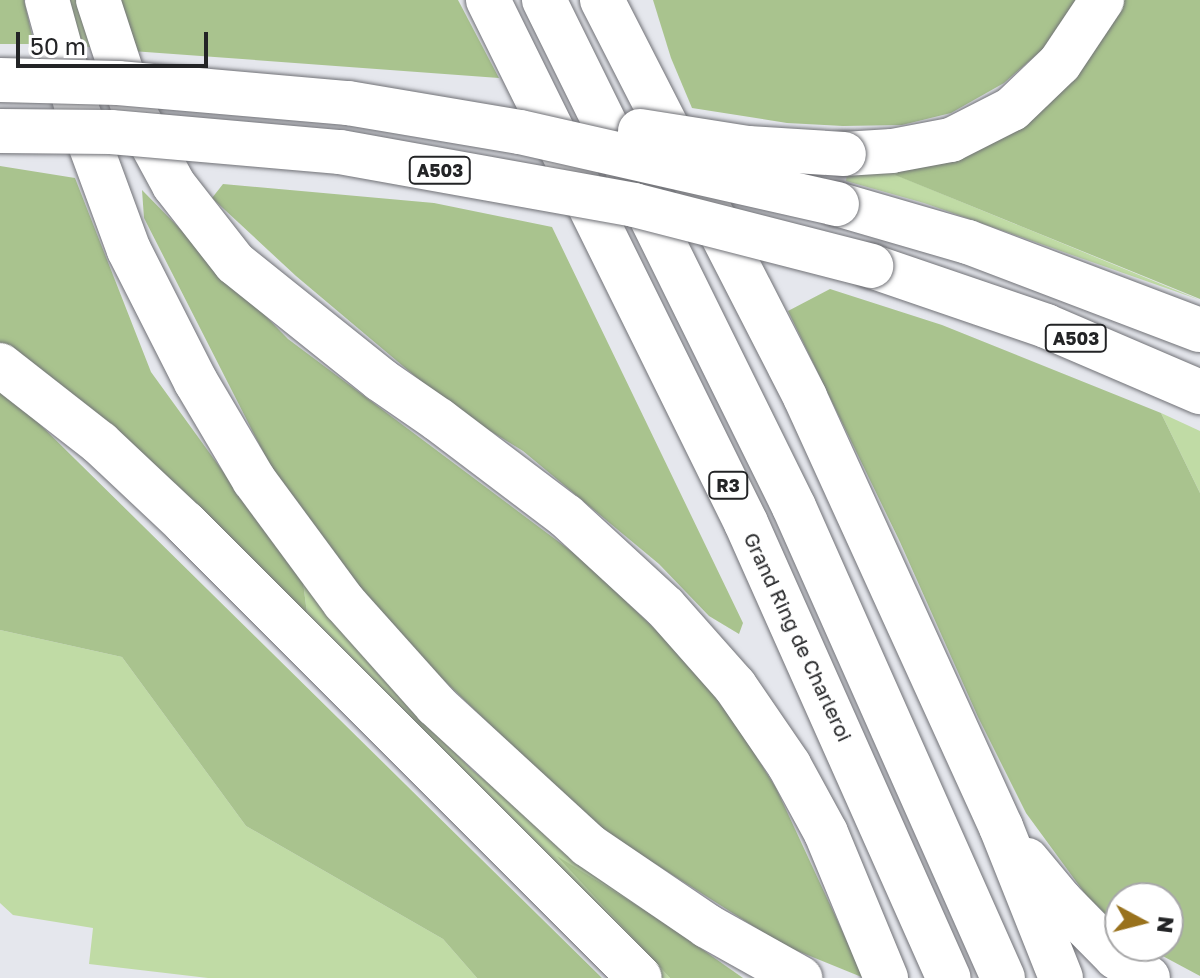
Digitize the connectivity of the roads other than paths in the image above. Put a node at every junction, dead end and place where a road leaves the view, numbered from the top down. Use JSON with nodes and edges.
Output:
{"nodes":[{"id":1,"x":47,"y":0,"type":"edge"},
{"id":2,"x":98,"y":0,"type":"edge"},
{"id":3,"x":488,"y":0,"type":"edge"},
{"id":4,"x":544,"y":0,"type":"edge"},
{"id":5,"x":1102,"y":0,"type":"edge"},
{"id":6,"x":612,"y":9,"type":"edge"},
{"id":7,"x":0,"y":80,"type":"edge"},
{"id":8,"x":0,"y":131,"type":"edge"},
{"id":9,"x":520,"y":132,"type":"junction"},
{"id":10,"x":1200,"y":330,"type":"edge"},
{"id":11,"x":0,"y":365,"type":"edge"},
{"id":12,"x":1200,"y":392,"type":"edge"},
{"id":13,"x":1001,"y":827,"type":"junction"},
{"id":14,"x":640,"y":978,"type":"edge"},
{"id":15,"x":800,"y":978,"type":"edge"},
{"id":16,"x":886,"y":978,"type":"edge"},
{"id":17,"x":949,"y":978,"type":"edge"},
{"id":18,"x":1003,"y":978,"type":"edge"},
{"id":19,"x":1061,"y":978,"type":"edge"},
{"id":20,"x":1148,"y":978,"type":"edge"}],
"edges":[{"from":1,"to":15,"type":"highway"},
{"from":2,"to":16,"type":"highway"},
{"from":3,"to":17,"type":"highway","name":"Grand Ring de Charleroi","number":"R3"},
{"from":4,"to":18,"type":"highway","number":"R3"},
{"from":5,"to":9,"type":"highway","bridge":true},
{"from":6,"to":13,"type":"highway"},
{"from":7,"to":9,"type":"highway","number":"A503","bridge":true},
{"from":8,"to":12,"type":"highway","number":"A503","bridge":true},
{"from":9,"to":10,"type":"highway","number":"A503","bridge":true},
{"from":11,"to":14,"type":"highway"},
{"from":13,"to":19,"type":"highway"},
{"from":13,"to":20,"type":"highway"}]}
